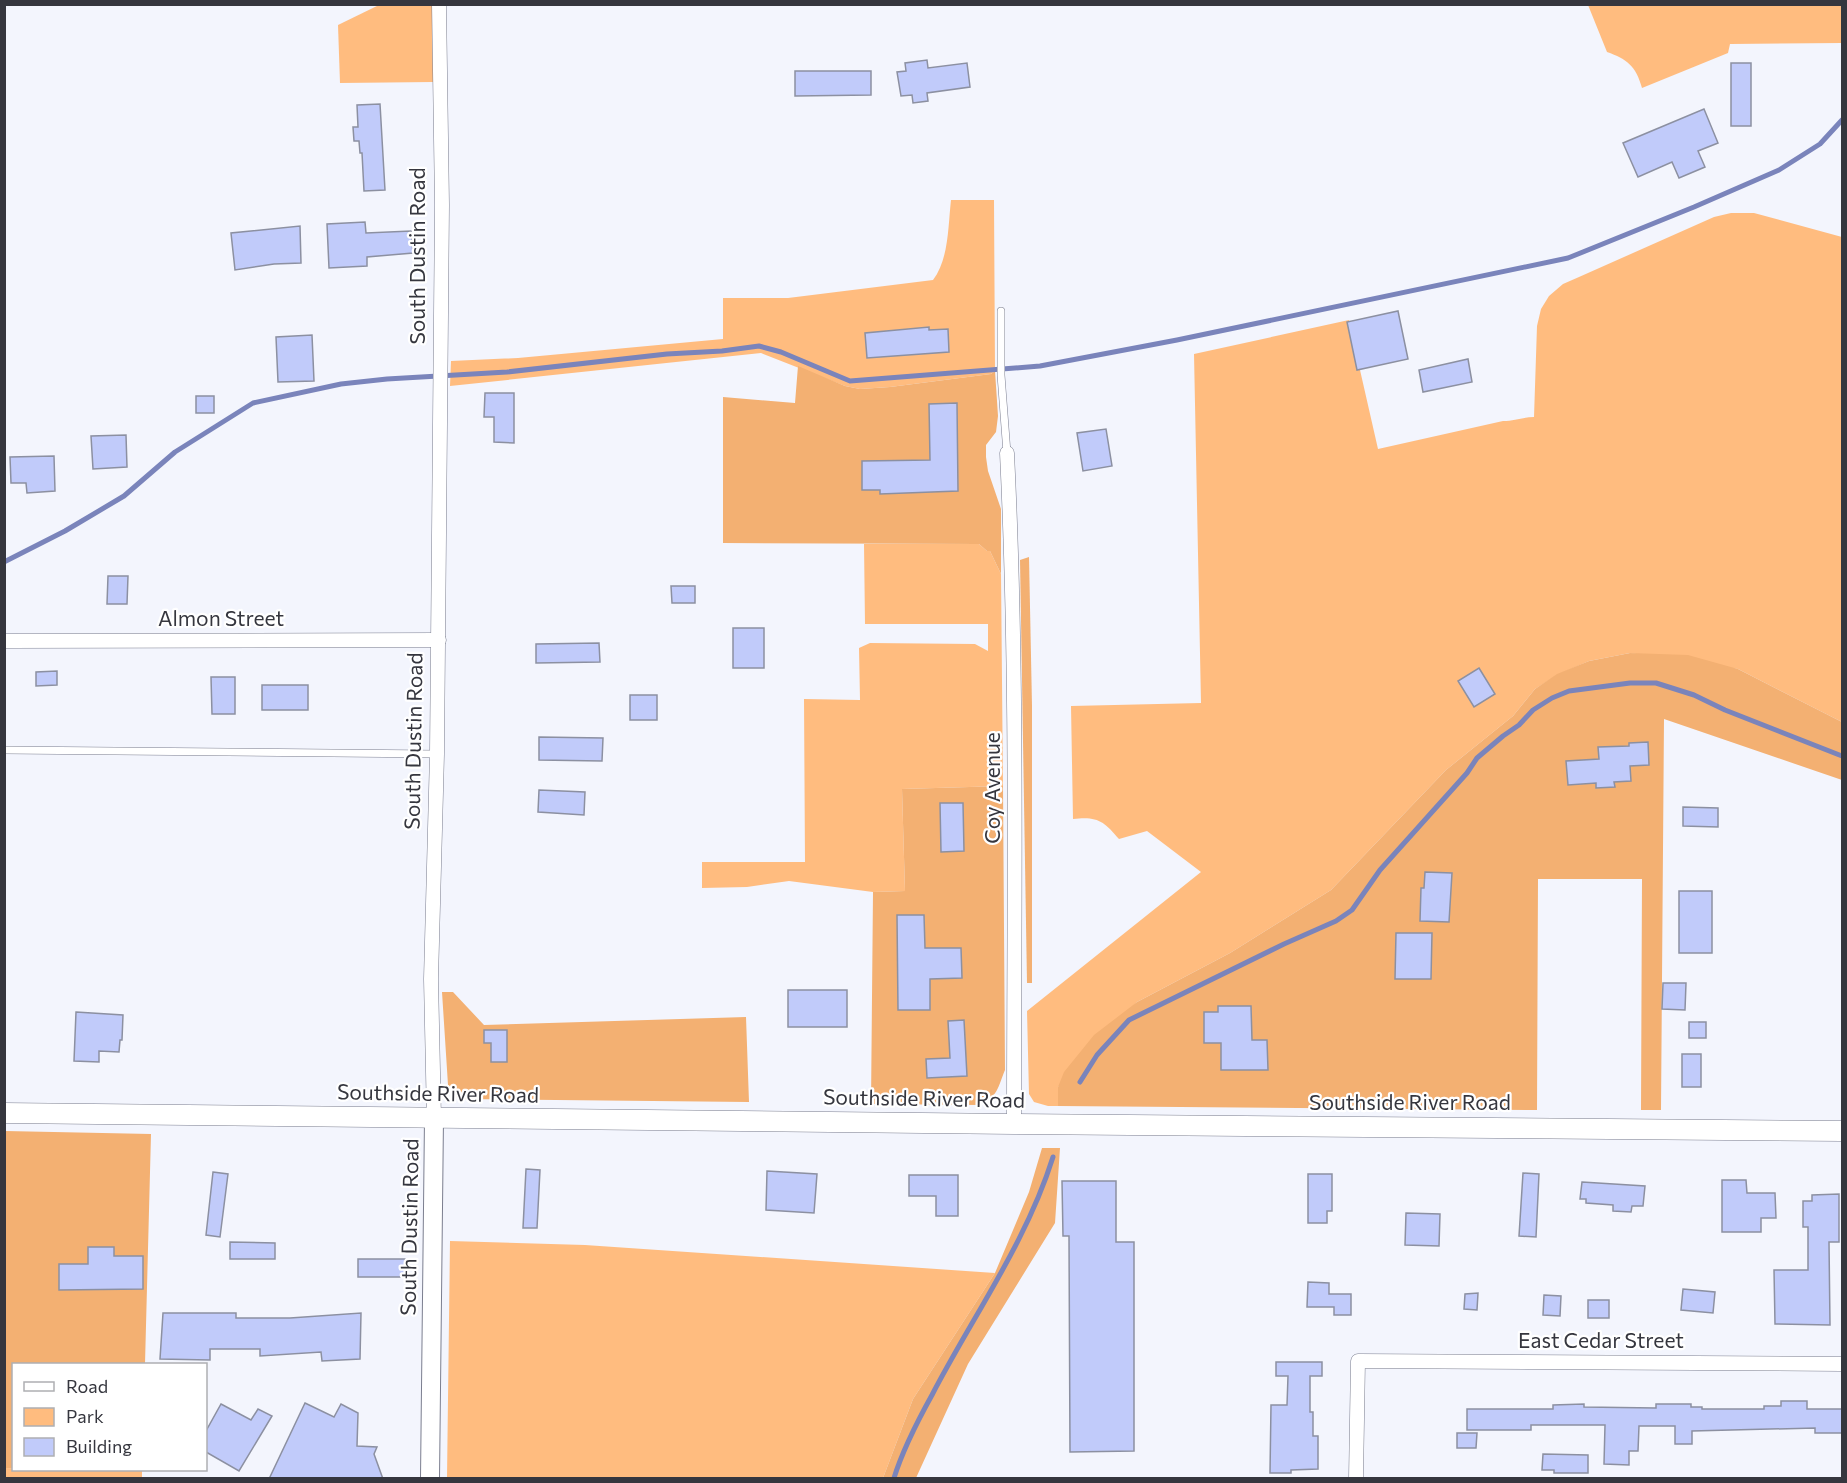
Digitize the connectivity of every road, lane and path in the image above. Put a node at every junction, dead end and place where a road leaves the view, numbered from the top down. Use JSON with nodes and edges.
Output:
{"nodes":[{"id":1,"x":439,"y":4,"type":"edge"},
{"id":2,"x":1001,"y":312,"type":"dead end"},
{"id":3,"x":1007,"y":453,"type":"joint"},
{"id":4,"x":438,"y":640,"type":"junction"},
{"id":5,"x":4,"y":641,"type":"edge"},
{"id":6,"x":4,"y":750,"type":"edge"},
{"id":7,"x":437,"y":754,"type":"junction"},
{"id":8,"x":4,"y":1113,"type":"edge"},
{"id":9,"x":434,"y":1118,"type":"junction"},
{"id":10,"x":1014,"y":1124,"type":"junction"},
{"id":11,"x":1842,"y":1131,"type":"edge"},
{"id":12,"x":1842,"y":1364,"type":"edge"},
{"id":13,"x":430,"y":1479,"type":"edge"},
{"id":14,"x":1356,"y":1479,"type":"edge"}],
"edges":[{"from":1,"to":4,"type":"street","name":"South Dustin Road"},
{"from":2,"to":3,"type":"lane"},
{"from":3,"to":10,"type":"street","name":"Coy Avenue"},
{"from":4,"to":5,"type":"street","name":"Almon Street"},
{"from":4,"to":7,"type":"street","name":"South Dustin Road"},
{"from":6,"to":7,"type":"lane"},
{"from":7,"to":9,"type":"street","name":"South Dustin Road"},
{"from":8,"to":9,"type":"main road","name":"Southside River Road"},
{"from":9,"to":10,"type":"main road","name":"Southside River Road"},
{"from":9,"to":13,"type":"street","name":"South Dustin Road"},
{"from":10,"to":11,"type":"main road","name":"Southside River Road"},
{"from":12,"to":14,"type":"street","name":"East Cedar Street"}]}
